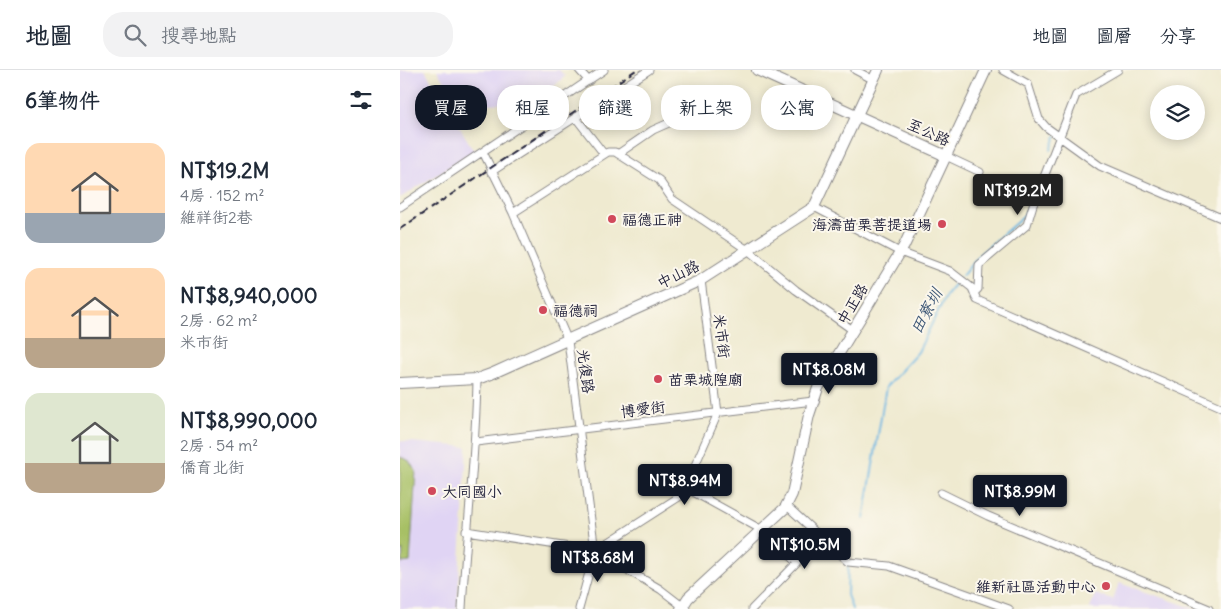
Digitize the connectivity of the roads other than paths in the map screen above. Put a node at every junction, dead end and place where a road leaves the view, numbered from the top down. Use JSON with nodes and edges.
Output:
{"nodes":[{"id":1,"x":579,"y":70,"type":"edge"},
{"id":2,"x":604,"y":70,"type":"edge"},
{"id":3,"x":649,"y":70,"type":"edge"},
{"id":4,"x":757,"y":70,"type":"edge"},
{"id":5,"x":855,"y":70,"type":"edge"},
{"id":6,"x":878,"y":70,"type":"edge"},
{"id":7,"x":986,"y":70,"type":"edge"},
{"id":8,"x":1003,"y":70,"type":"edge"},
{"id":9,"x":1118,"y":70,"type":"edge"},
{"id":10,"x":874,"y":80,"type":"junction"},
{"id":11,"x":589,"y":81,"type":"junction"},
{"id":12,"x":858,"y":115,"type":"junction"},
{"id":13,"x":576,"y":118,"type":"junction"},
{"id":14,"x":661,"y":126,"type":"edge"},
{"id":15,"x":1061,"y":136,"type":"junction"},
{"id":16,"x":483,"y":152,"type":"junction"},
{"id":17,"x":604,"y":154,"type":"junction"},
{"id":18,"x":618,"y":154,"type":"junction"},
{"id":19,"x":946,"y":156,"type":"junction"},
{"id":20,"x":491,"y":172,"type":"junction"},
{"id":21,"x":980,"y":172,"type":"dead end"},
{"id":22,"x":400,"y":207,"type":"edge"},
{"id":23,"x":814,"y":207,"type":"junction"},
{"id":24,"x":513,"y":214,"type":"junction"},
{"id":25,"x":1221,"y":218,"type":"edge"},
{"id":26,"x":749,"y":251,"type":"junction"},
{"id":27,"x":900,"y":252,"type":"junction"},
{"id":28,"x":701,"y":280,"type":"junction"},
{"id":29,"x":973,"y":290,"type":"junction"},
{"id":30,"x":854,"y":331,"type":"junction"},
{"id":31,"x":568,"y":341,"type":"junction"},
{"id":32,"x":477,"y":379,"type":"junction"},
{"id":33,"x":400,"y":383,"type":"edge"},
{"id":34,"x":813,"y":401,"type":"junction"},
{"id":35,"x":1221,"y":407,"type":"edge"},
{"id":36,"x":718,"y":413,"type":"junction"},
{"id":37,"x":580,"y":431,"type":"junction"},
{"id":38,"x":476,"y":442,"type":"junction"},
{"id":39,"x":686,"y":488,"type":"junction"},
{"id":40,"x":941,"y":493,"type":"dead end"},
{"id":41,"x":786,"y":506,"type":"junction"},
{"id":42,"x":762,"y":530,"type":"junction"},
{"id":43,"x":466,"y":531,"type":"junction"},
{"id":44,"x":595,"y":551,"type":"junction"},
{"id":45,"x":683,"y":608,"type":"edge"},
{"id":46,"x":462,"y":609,"type":"edge"},
{"id":47,"x":579,"y":609,"type":"edge"},
{"id":48,"x":752,"y":609,"type":"edge"},
{"id":49,"x":1009,"y":609,"type":"edge"},
{"id":50,"x":1209,"y":609,"type":"edge"}],
"edges":[{"from":1,"to":11,"type":"street"},
{"from":2,"to":11,"type":"street"},
{"from":3,"to":13,"type":"street"},
{"from":4,"to":12,"type":"street","name":"至公路"},
{"from":5,"to":10,"type":"street"},
{"from":6,"to":10,"type":"street"},
{"from":7,"to":19,"type":"street","name":"中正路"},
{"from":8,"to":15,"type":"street"},
{"from":9,"to":15,"type":"street"},
{"from":10,"to":12,"type":"street"},
{"from":11,"to":16,"type":"street"},
{"from":12,"to":19,"type":"street","name":"至公路"},
{"from":12,"to":23,"type":"street"},
{"from":13,"to":17,"type":"street"},
{"from":13,"to":20,"type":"street"},
{"from":14,"to":18,"type":"street"},
{"from":15,"to":25,"type":"street"},
{"from":15,"to":29,"type":"street"},
{"from":16,"to":20,"type":"street","name":"光復路"},
{"from":16,"to":22,"type":"street"},
{"from":17,"to":18,"type":"street"},
{"from":17,"to":24,"type":"street"},
{"from":18,"to":26,"type":"street"},
{"from":19,"to":21,"type":"street","name":"至公路"},
{"from":19,"to":27,"type":"street","name":"中正路"},
{"from":20,"to":24,"type":"street","name":"光復路"},
{"from":23,"to":26,"type":"street","name":"中山路"},
{"from":23,"to":27,"type":"street"},
{"from":24,"to":31,"type":"street","name":"光復路"},
{"from":26,"to":28,"type":"street","name":"中山路"},
{"from":26,"to":30,"type":"street"},
{"from":27,"to":29,"type":"street"},
{"from":27,"to":30,"type":"street","name":"中正路"},
{"from":28,"to":31,"type":"street","name":"中山路"},
{"from":28,"to":36,"type":"street","name":"米市街"},
{"from":29,"to":35,"type":"street"},
{"from":30,"to":34,"type":"street","name":"中正路"},
{"from":31,"to":32,"type":"street","name":"中山路"},
{"from":31,"to":37,"type":"street","name":"光復路"},
{"from":32,"to":33,"type":"street","name":"中山路"},
{"from":32,"to":38,"type":"street"},
{"from":34,"to":36,"type":"street","name":"博愛街"},
{"from":34,"to":41,"type":"street","name":"中正路"},
{"from":36,"to":37,"type":"street","name":"博愛街"},
{"from":36,"to":39,"type":"street"},
{"from":37,"to":38,"type":"street","name":"博愛街"},
{"from":37,"to":44,"type":"street","name":"光復路"},
{"from":38,"to":43,"type":"street"},
{"from":39,"to":42,"type":"street"},
{"from":39,"to":44,"type":"street"},
{"from":40,"to":50,"type":"street"},
{"from":41,"to":42,"type":"street","name":"中正路"},
{"from":41,"to":49,"type":"street"},
{"from":42,"to":45,"type":"street","name":"中正路"},
{"from":42,"to":48,"type":"street"},
{"from":43,"to":44,"type":"street"},
{"from":43,"to":46,"type":"street"},
{"from":44,"to":45,"type":"street"},
{"from":44,"to":47,"type":"street","name":"光復路"}]}
